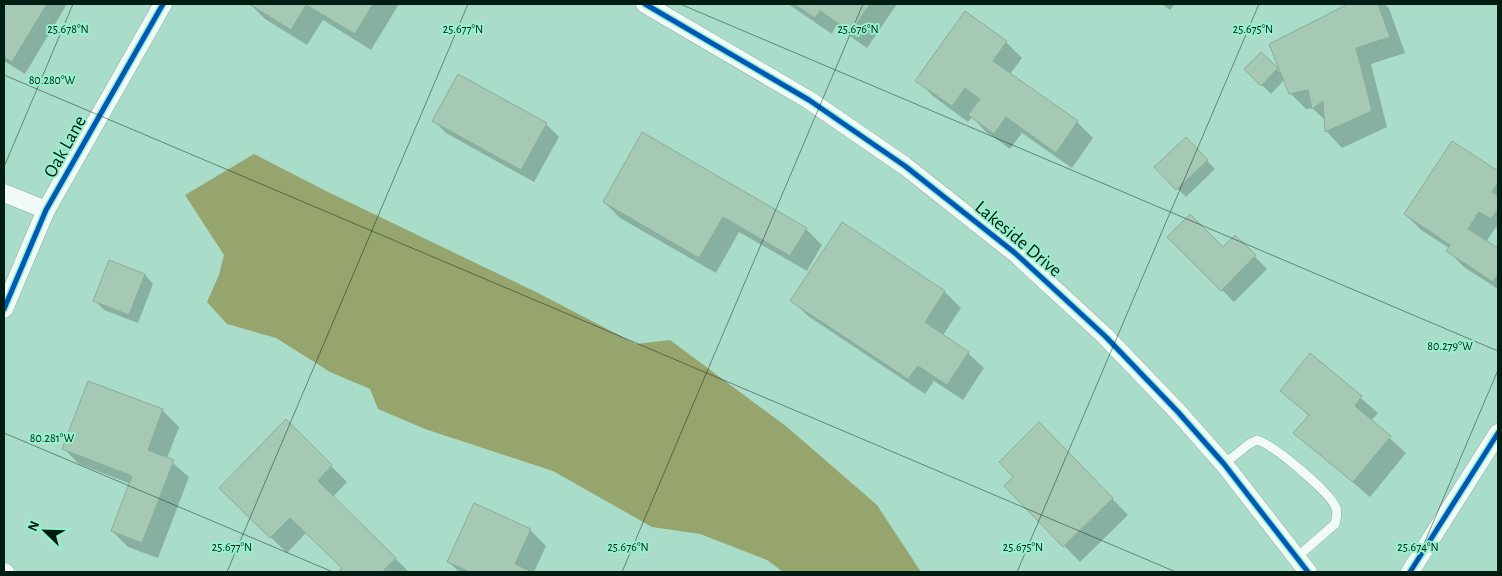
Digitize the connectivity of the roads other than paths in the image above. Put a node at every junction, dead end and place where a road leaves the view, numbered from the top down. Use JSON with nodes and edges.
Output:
{"nodes":[{"id":1,"x":163,"y":4,"type":"edge"},
{"id":2,"x":645,"y":4,"type":"edge"},
{"id":3,"x":4,"y":193,"type":"edge"},
{"id":4,"x":46,"y":210,"type":"junction"},
{"id":5,"x":4,"y":309,"type":"edge"},
{"id":6,"x":1498,"y":433,"type":"edge"},
{"id":7,"x":1224,"y":464,"type":"junction"},
{"id":8,"x":1296,"y":558,"type":"junction"},
{"id":9,"x":1308,"y":572,"type":"edge"},
{"id":10,"x":1410,"y":572,"type":"edge"}],
"edges":[{"from":1,"to":4,"type":"street","name":"Oak Lane"},
{"from":2,"to":7,"type":"street","name":"Lakeside Drive"},
{"from":3,"to":4,"type":"street"},
{"from":4,"to":5,"type":"street","name":"Oak Lane"},
{"from":6,"to":10,"type":"street"},
{"from":7,"to":8,"type":"street","name":"Lakeside Drive"},
{"from":7,"to":8,"type":"lane"},
{"from":8,"to":9,"type":"street","name":"Lakeside Drive"}]}
